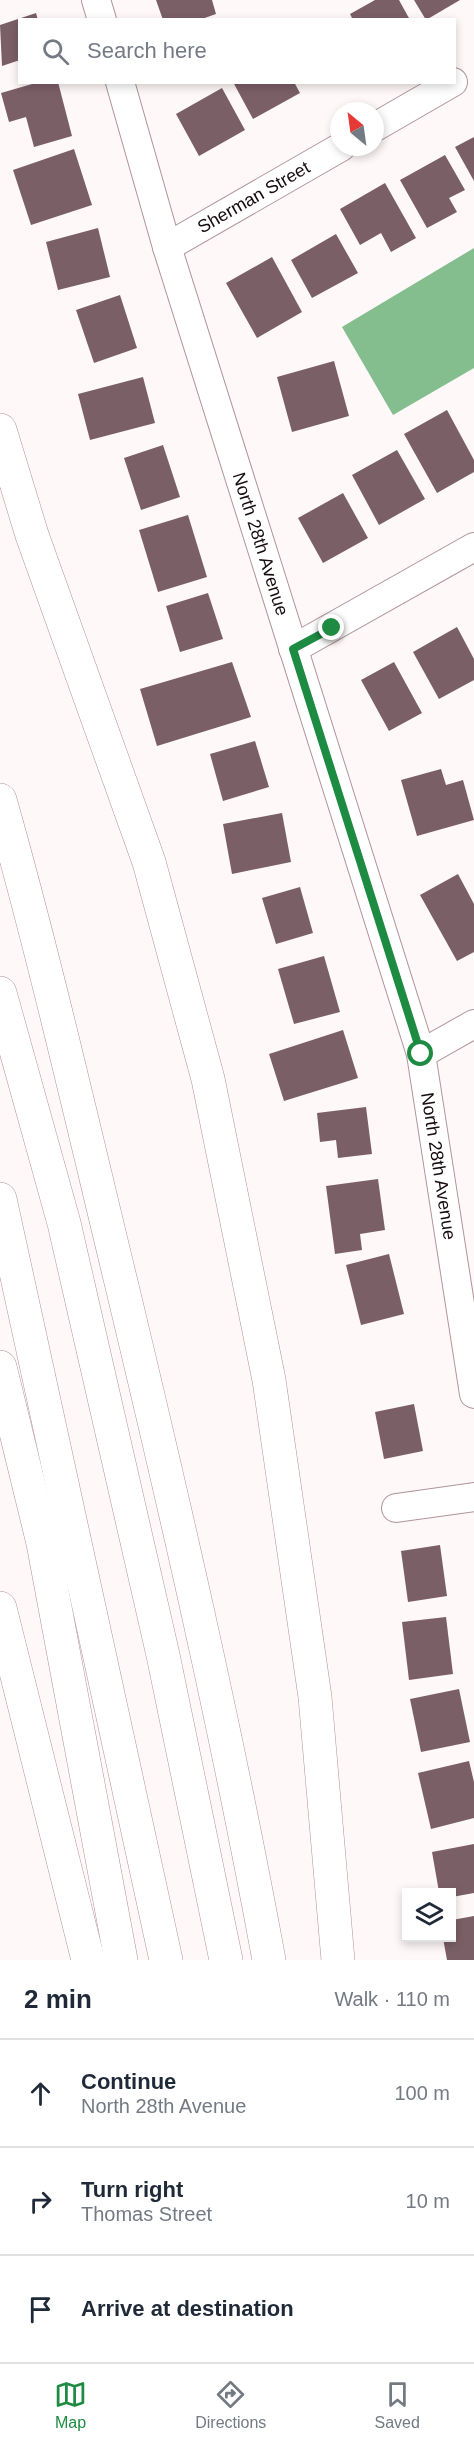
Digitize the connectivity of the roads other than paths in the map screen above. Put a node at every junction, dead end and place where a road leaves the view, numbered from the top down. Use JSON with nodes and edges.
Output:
{"nodes":[{"id":1,"x":96,"y":0,"type":"edge"},
{"id":2,"x":101,"y":18,"type":"edge"},
{"id":3,"x":474,"y":70,"type":"edge"},
{"id":4,"x":456,"y":81,"type":"edge"},
{"id":5,"x":121,"y":84,"type":"edge"},
{"id":6,"x":450,"y":84,"type":"edge"},
{"id":7,"x":384,"y":122,"type":"edge"},
{"id":8,"x":330,"y":153,"type":"edge"},
{"id":9,"x":167,"y":247,"type":"junction"},
{"id":10,"x":0,"y":430,"type":"edge"},
{"id":11,"x":474,"y":547,"type":"edge"},
{"id":12,"x":293,"y":649,"type":"junction"},
{"id":13,"x":0,"y":800,"type":"edge"},
{"id":14,"x":0,"y":993,"type":"edge"},
{"id":15,"x":474,"y":1024,"type":"edge"},
{"id":16,"x":421,"y":1054,"type":"junction"},
{"id":17,"x":0,"y":1199,"type":"edge"},
{"id":18,"x":0,"y":1367,"type":"edge"},
{"id":19,"x":474,"y":1394,"type":"edge"},
{"id":20,"x":474,"y":1497,"type":"edge"},
{"id":21,"x":396,"y":1508,"type":"dead end"},
{"id":22,"x":0,"y":1608,"type":"edge"},
{"id":23,"x":88,"y":1960,"type":"edge"},
{"id":24,"x":121,"y":1960,"type":"edge"},
{"id":25,"x":166,"y":1960,"type":"edge"},
{"id":26,"x":226,"y":1960,"type":"edge"},
{"id":27,"x":270,"y":1960,"type":"edge"},
{"id":28,"x":338,"y":1960,"type":"edge"}],
"edges":[{"from":1,"to":2,"type":"street"},
{"from":3,"to":4,"type":"street"},
{"from":5,"to":9,"type":"street","name":"North 28th Avenue"},
{"from":6,"to":7,"type":"street"},
{"from":8,"to":9,"type":"street","name":"Sherman Street"},
{"from":9,"to":12,"type":"street","name":"North 28th Avenue"},
{"from":10,"to":28,"type":"highway"},
{"from":11,"to":12,"type":"street"},
{"from":12,"to":16,"type":"street","name":"North 28th Avenue"},
{"from":13,"to":27,"type":"highway"},
{"from":14,"to":26,"type":"highway"},
{"from":15,"to":16,"type":"street"},
{"from":16,"to":19,"type":"street","name":"North 28th Avenue"},
{"from":17,"to":25,"type":"highway"},
{"from":18,"to":24,"type":"highway"},
{"from":20,"to":21,"type":"street"},
{"from":22,"to":23,"type":"highway"}]}
